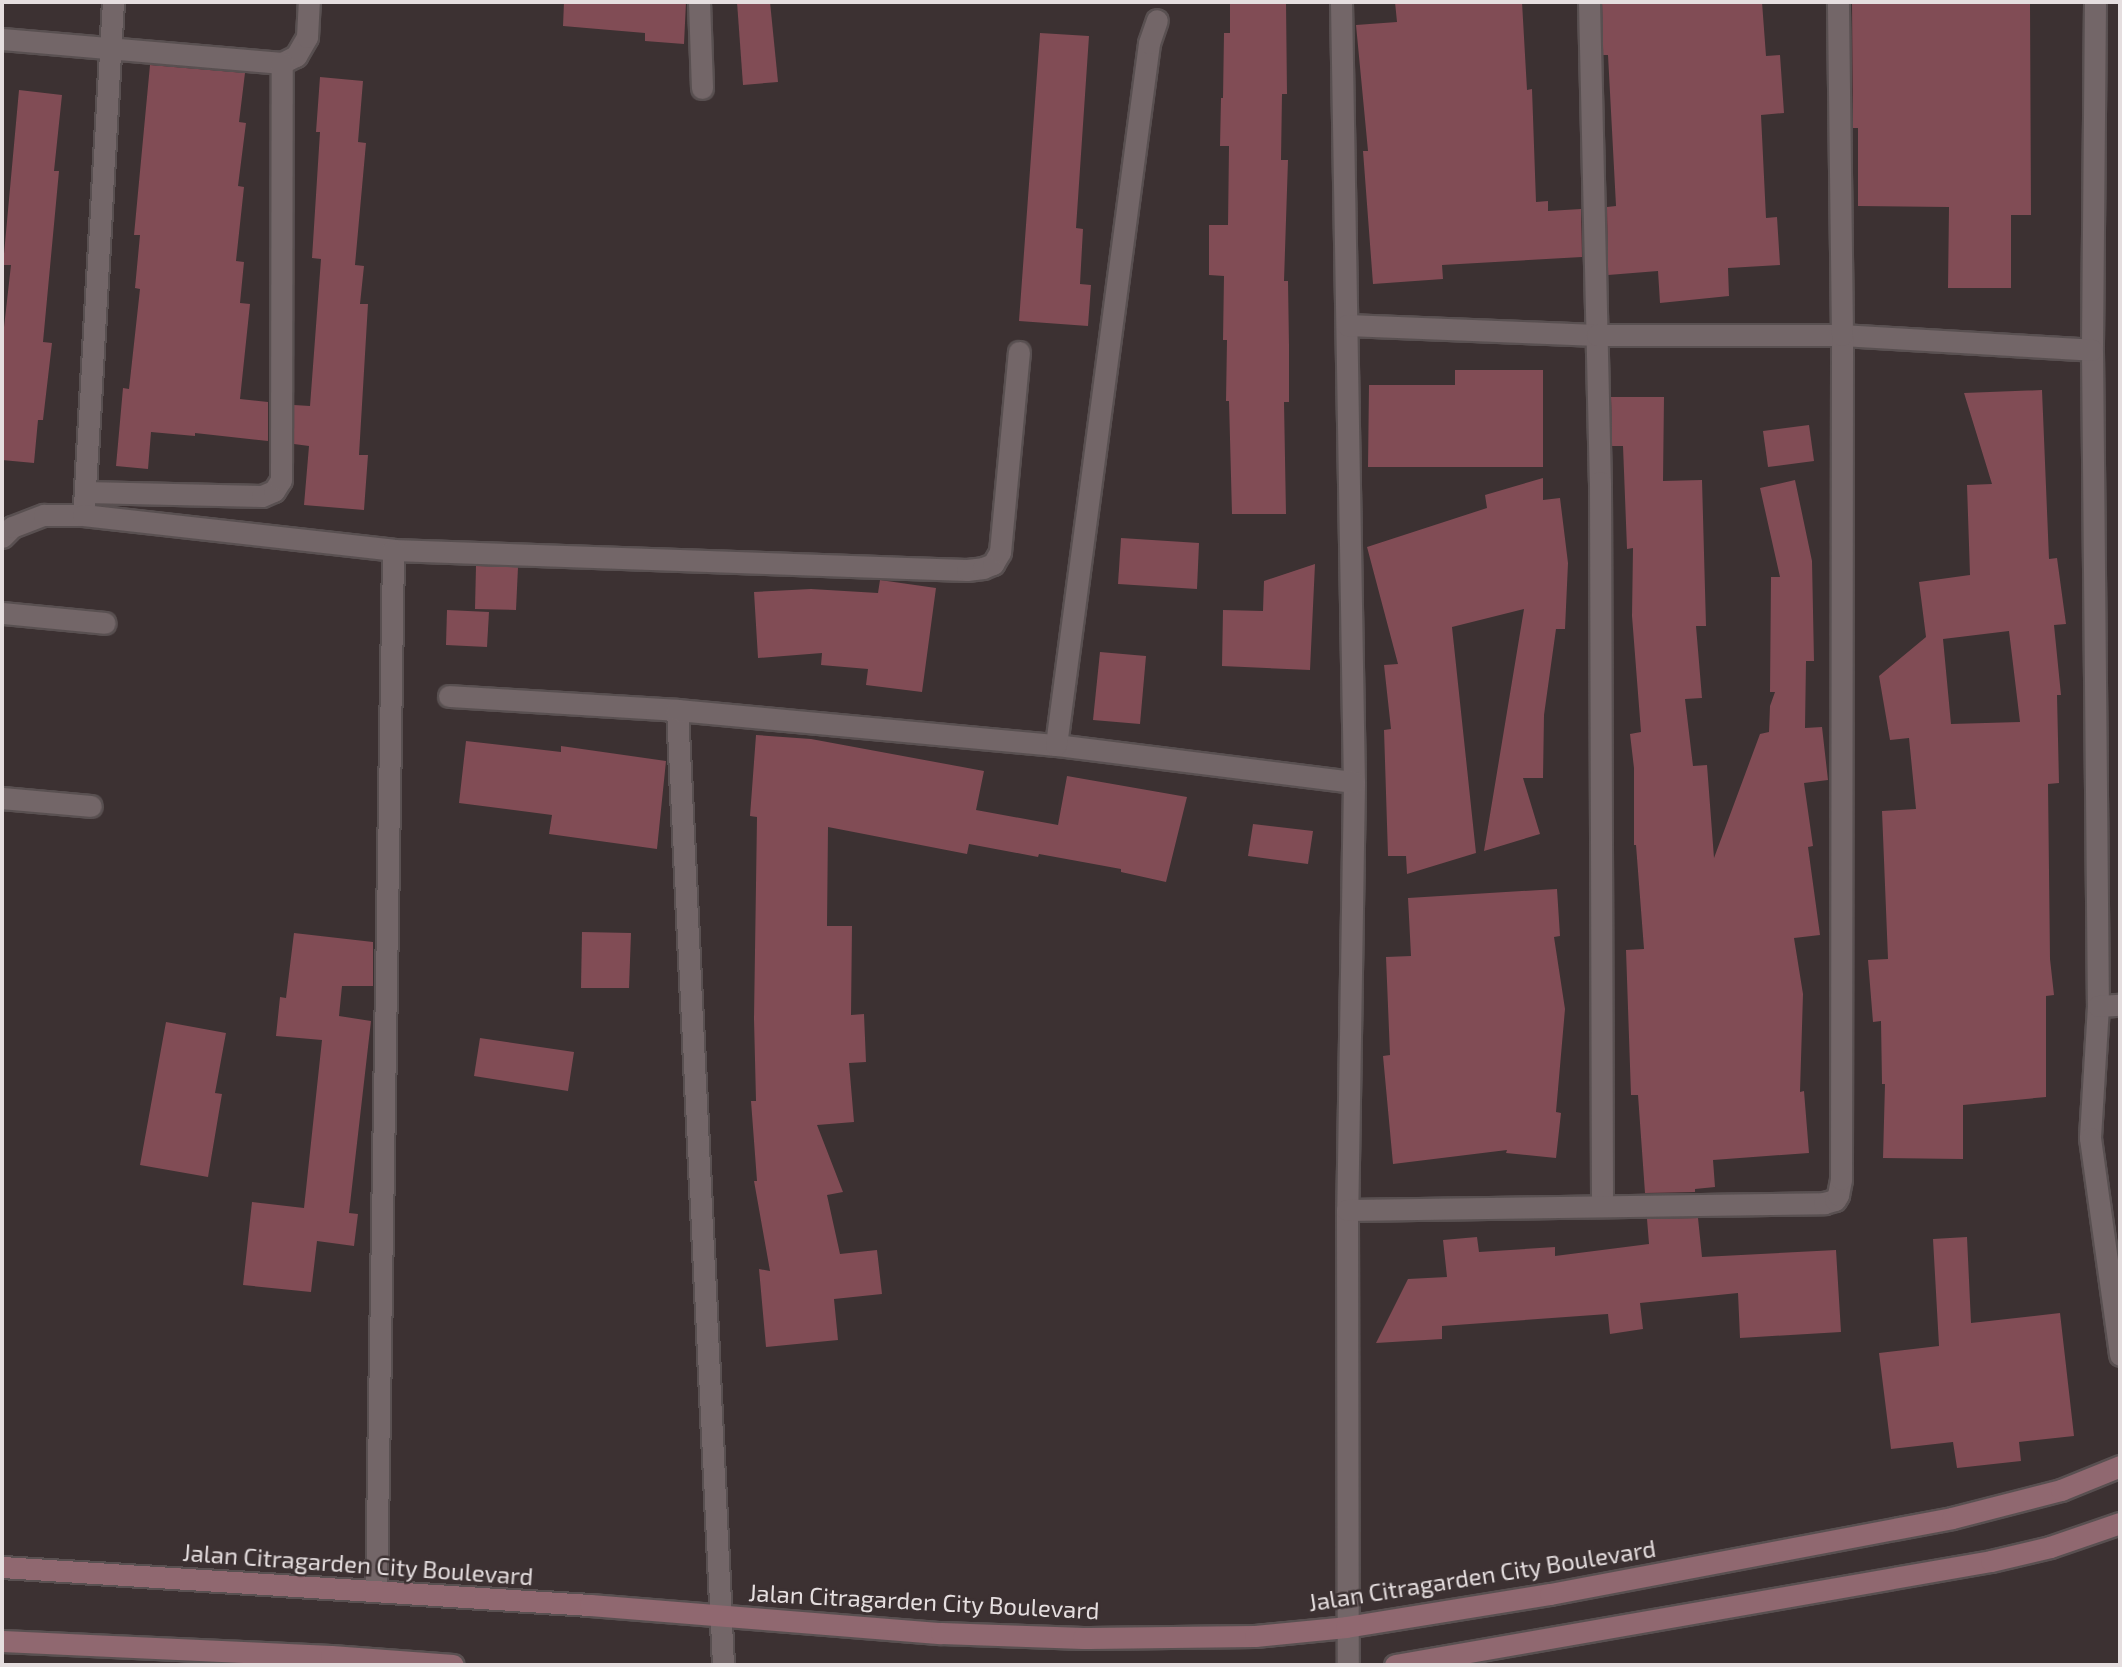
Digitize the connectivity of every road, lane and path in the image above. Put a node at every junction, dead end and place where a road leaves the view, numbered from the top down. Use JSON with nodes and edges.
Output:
{"nodes":[{"id":1,"x":113,"y":2,"type":"edge"},
{"id":2,"x":309,"y":2,"type":"edge"},
{"id":3,"x":699,"y":2,"type":"edge"},
{"id":4,"x":1342,"y":2,"type":"edge"},
{"id":5,"x":1590,"y":2,"type":"edge"},
{"id":6,"x":1838,"y":2,"type":"edge"},
{"id":7,"x":2095,"y":2,"type":"edge"},
{"id":8,"x":1157,"y":20,"type":"dead end"},
{"id":9,"x":2,"y":39,"type":"edge"},
{"id":10,"x":109,"y":46,"type":"junction"},
{"id":11,"x":282,"y":63,"type":"junction"},
{"id":12,"x":702,"y":88,"type":"dead end"},
{"id":13,"x":1347,"y":325,"type":"junction"},
{"id":14,"x":1597,"y":335,"type":"junction"},
{"id":15,"x":1842,"y":335,"type":"junction"},
{"id":16,"x":2092,"y":350,"type":"junction"},
{"id":17,"x":1019,"y":352,"type":"dead end"},
{"id":18,"x":85,"y":492,"type":"junction"},
{"id":19,"x":83,"y":515,"type":"junction"},
{"id":20,"x":2,"y":537,"type":"edge"},
{"id":21,"x":393,"y":550,"type":"junction"},
{"id":22,"x":2,"y":612,"type":"edge"},
{"id":23,"x":105,"y":623,"type":"dead end"},
{"id":24,"x":449,"y":696,"type":"dead end"},
{"id":25,"x":677,"y":710,"type":"junction"},
{"id":26,"x":1056,"y":745,"type":"junction"},
{"id":27,"x":1354,"y":782,"type":"junction"},
{"id":28,"x":2,"y":798,"type":"edge"},
{"id":29,"x":91,"y":806,"type":"dead end"},
{"id":30,"x":2120,"y":1005,"type":"edge"},
{"id":31,"x":2098,"y":1006,"type":"junction"},
{"id":32,"x":1602,"y":1205,"type":"junction"},
{"id":33,"x":1347,"y":1210,"type":"junction"},
{"id":34,"x":2120,"y":1355,"type":"edge"},
{"id":35,"x":2120,"y":1466,"type":"edge"},
{"id":36,"x":2120,"y":1523,"type":"edge"},
{"id":37,"x":2,"y":1567,"type":"edge"},
{"id":38,"x":376,"y":1591,"type":"junction"},
{"id":39,"x":719,"y":1615,"type":"junction"},
{"id":40,"x":1346,"y":1627,"type":"junction"},
{"id":41,"x":2,"y":1641,"type":"edge"},
{"id":42,"x":453,"y":1665,"type":"edge"},
{"id":43,"x":723,"y":1665,"type":"edge"},
{"id":44,"x":1348,"y":1665,"type":"edge"},
{"id":45,"x":1395,"y":1665,"type":"edge"}],
"edges":[{"from":1,"to":10,"type":"street"},
{"from":2,"to":11,"type":"street"},
{"from":3,"to":12,"type":"street"},
{"from":4,"to":13,"type":"street"},
{"from":5,"to":14,"type":"street"},
{"from":6,"to":15,"type":"street"},
{"from":7,"to":16,"type":"street"},
{"from":8,"to":26,"type":"street"},
{"from":9,"to":10,"type":"street"},
{"from":10,"to":11,"type":"street"},
{"from":10,"to":18,"type":"street"},
{"from":11,"to":18,"type":"street"},
{"from":13,"to":14,"type":"street"},
{"from":13,"to":27,"type":"street"},
{"from":14,"to":15,"type":"street"},
{"from":14,"to":32,"type":"street"},
{"from":15,"to":16,"type":"street"},
{"from":15,"to":32,"type":"street"},
{"from":16,"to":31,"type":"street"},
{"from":17,"to":21,"type":"street"},
{"from":18,"to":19,"type":"street"},
{"from":19,"to":20,"type":"street"},
{"from":19,"to":21,"type":"street"},
{"from":21,"to":38,"type":"street"},
{"from":22,"to":23,"type":"street"},
{"from":24,"to":25,"type":"street"},
{"from":25,"to":26,"type":"street"},
{"from":25,"to":39,"type":"street"},
{"from":26,"to":27,"type":"street"},
{"from":27,"to":33,"type":"street"},
{"from":28,"to":29,"type":"street"},
{"from":30,"to":31,"type":"street"},
{"from":31,"to":34,"type":"street"},
{"from":32,"to":33,"type":"street"},
{"from":33,"to":40,"type":"street"},
{"from":35,"to":40,"type":"main road","name":"Jalan Citragarden City Boulevard"},
{"from":36,"to":45,"type":"main road"},
{"from":37,"to":38,"type":"main road","name":"Jalan Citragarden City Boulevard"},
{"from":38,"to":39,"type":"main road","name":"Jalan Citragarden City Boulevard"},
{"from":39,"to":40,"type":"main road","name":"Jalan Citragarden City Boulevard"},
{"from":39,"to":43,"type":"street"},
{"from":40,"to":44,"type":"street"},
{"from":41,"to":42,"type":"main road"}]}
